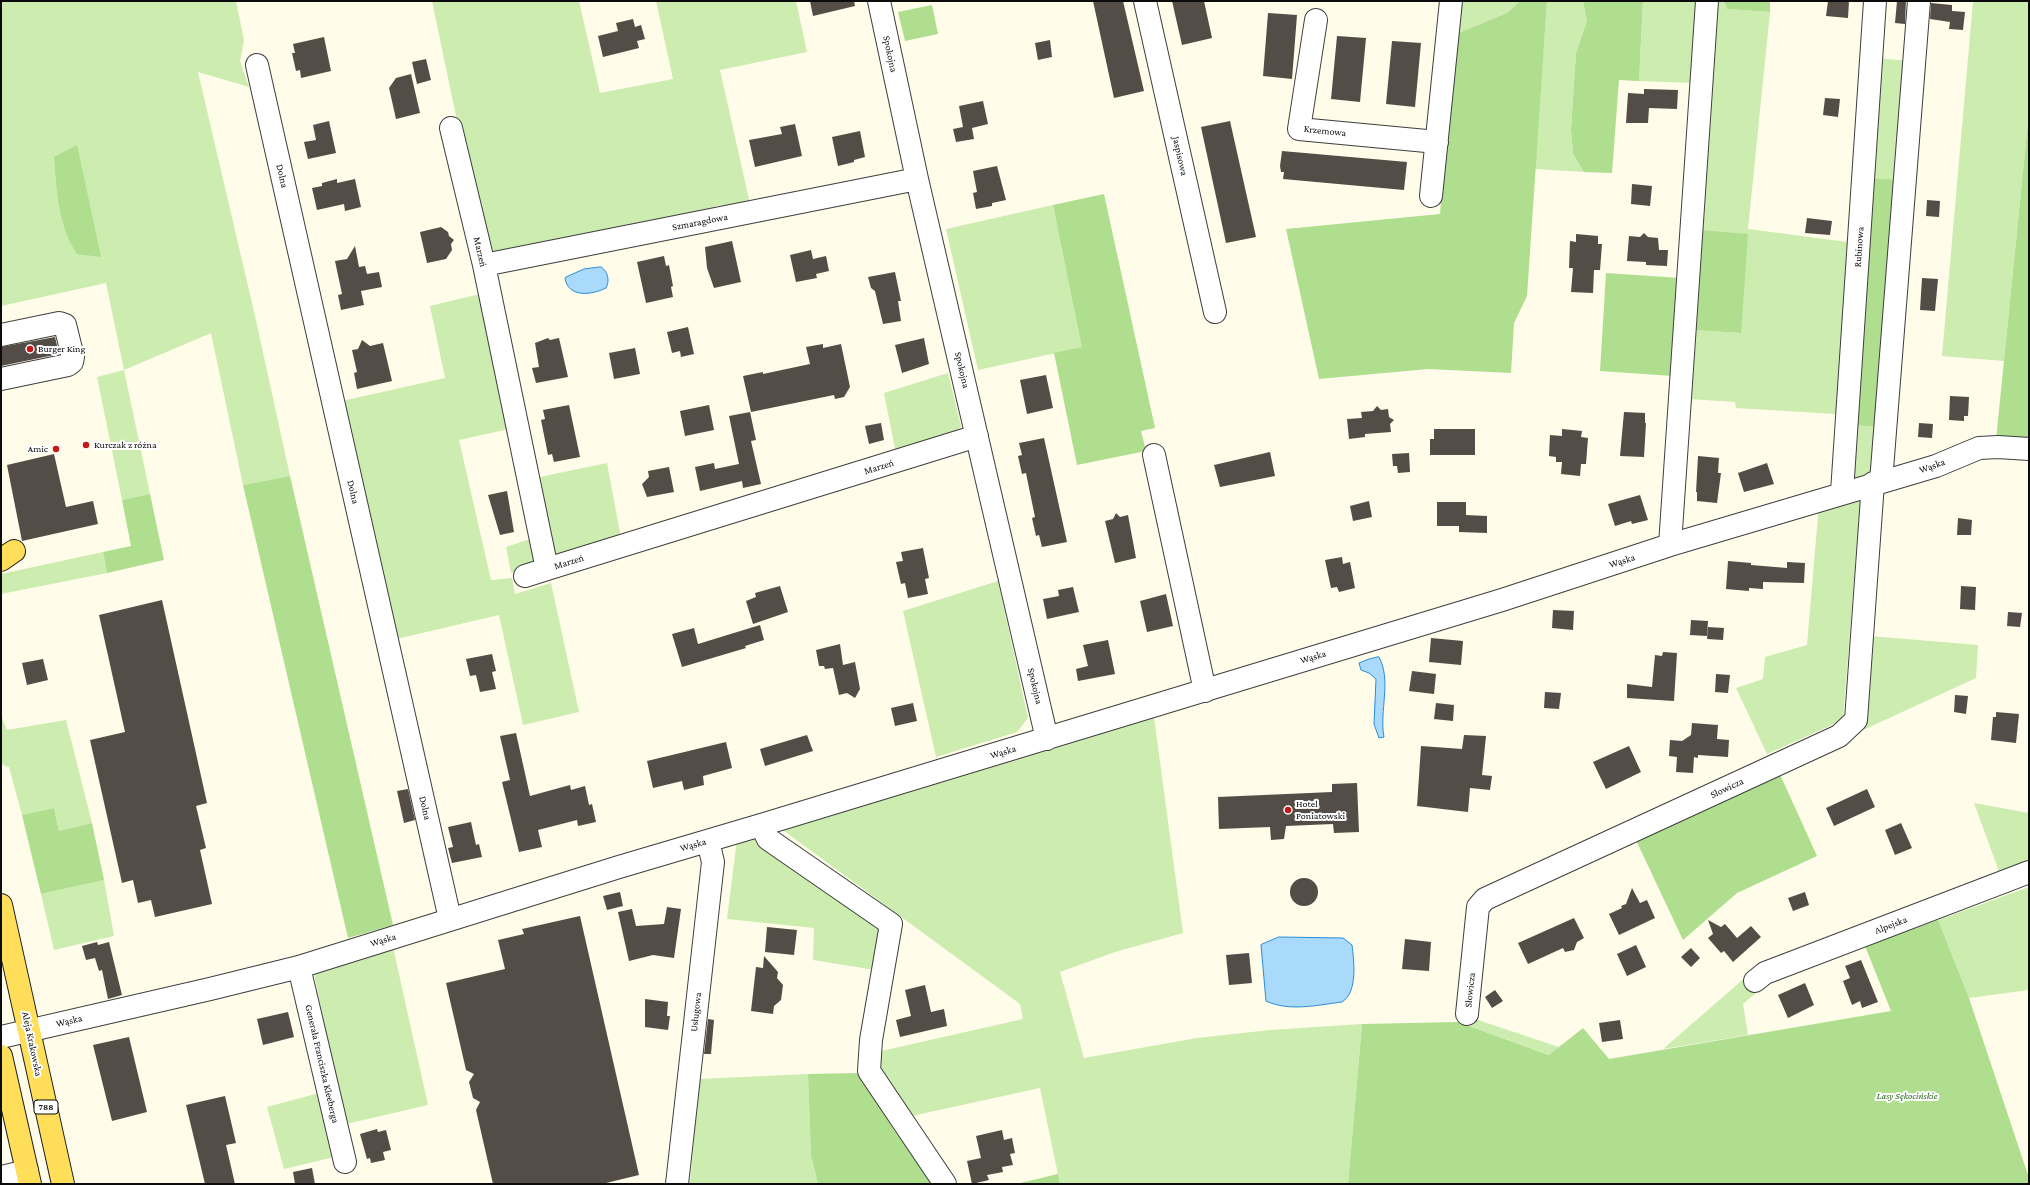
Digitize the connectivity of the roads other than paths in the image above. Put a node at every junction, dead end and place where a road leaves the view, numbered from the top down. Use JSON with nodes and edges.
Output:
{"nodes":[{"id":1,"x":878,"y":1,"type":"edge"},
{"id":2,"x":1146,"y":1,"type":"edge"},
{"id":3,"x":1451,"y":1,"type":"edge"},
{"id":4,"x":1707,"y":1,"type":"edge"},
{"id":5,"x":1875,"y":1,"type":"edge"},
{"id":6,"x":1919,"y":1,"type":"edge"},
{"id":7,"x":1316,"y":20,"type":"dead end"},
{"id":8,"x":257,"y":66,"type":"dead end"},
{"id":9,"x":451,"y":128,"type":"dead end"},
{"id":10,"x":1437,"y":142,"type":"junction"},
{"id":11,"x":917,"y":180,"type":"junction"},
{"id":12,"x":1431,"y":196,"type":"dead end"},
{"id":13,"x":484,"y":265,"type":"junction"},
{"id":14,"x":1215,"y":312,"type":"dead end"},
{"id":15,"x":1,"y":335,"type":"edge"},
{"id":16,"x":1,"y":379,"type":"edge"},
{"id":17,"x":977,"y":436,"type":"junction"},
{"id":18,"x":2029,"y":449,"type":"edge"},
{"id":19,"x":1154,"y":455,"type":"dead end"},
{"id":20,"x":1877,"y":482,"type":"junction"},
{"id":21,"x":1842,"y":492,"type":"junction"},
{"id":22,"x":1670,"y":545,"type":"junction"},
{"id":23,"x":547,"y":569,"type":"junction"},
{"id":24,"x":525,"y":576,"type":"dead end"},
{"id":25,"x":1204,"y":691,"type":"junction"},
{"id":26,"x":1047,"y":739,"type":"junction"},
{"id":27,"x":761,"y":825,"type":"junction"},
{"id":28,"x":708,"y":841,"type":"junction"},
{"id":29,"x":2029,"y":872,"type":"edge"},
{"id":30,"x":1,"y":905,"type":"edge"},
{"id":31,"x":450,"y":919,"type":"junction"},
{"id":32,"x":299,"y":967,"type":"junction"},
{"id":33,"x":1755,"y":981,"type":"dead end"},
{"id":34,"x":1467,"y":1014,"type":"dead end"},
{"id":35,"x":29,"y":1030,"type":"junction"},
{"id":36,"x":1,"y":1037,"type":"edge"},
{"id":37,"x":1,"y":1056,"type":"edge"},
{"id":38,"x":1,"y":1083,"type":"edge"},
{"id":39,"x":12,"y":1105,"type":"junction"},
{"id":40,"x":345,"y":1162,"type":"dead end"},
{"id":41,"x":1,"y":1177,"type":"edge"},
{"id":42,"x":28,"y":1178,"type":"edge"},
{"id":43,"x":63,"y":1184,"type":"edge"},
{"id":44,"x":677,"y":1184,"type":"edge"},
{"id":45,"x":945,"y":1184,"type":"edge"}],
"edges":[{"from":1,"to":11,"type":"street","name":"Spokojna"},
{"from":2,"to":14,"type":"street","name":"Jaspisowa"},
{"from":3,"to":10,"type":"street"},
{"from":4,"to":22,"type":"street"},
{"from":5,"to":21,"type":"street","name":"Rubinowa"},
{"from":6,"to":20,"type":"street","name":"Słowicza"},
{"from":7,"to":10,"type":"street","name":"Krzemowa"},
{"from":8,"to":31,"type":"street","name":"Dolna"},
{"from":9,"to":13,"type":"street","name":"Marzeń"},
{"from":10,"to":12,"type":"street"},
{"from":11,"to":13,"type":"street","name":"Szmaragdowa"},
{"from":11,"to":17,"type":"street","name":"Spokojna"},
{"from":13,"to":23,"type":"street","name":"Marzeń"},
{"from":15,"to":16,"type":"street"},
{"from":17,"to":23,"type":"street","name":"Marzeń"},
{"from":17,"to":26,"type":"street","name":"Spokojna"},
{"from":18,"to":20,"type":"street","name":"Wąska"},
{"from":19,"to":25,"type":"street"},
{"from":20,"to":21,"type":"street","name":"Wąska"},
{"from":20,"to":34,"type":"street","name":"Słowicza"},
{"from":21,"to":22,"type":"street","name":"Wąska"},
{"from":22,"to":25,"type":"street","name":"Wąska"},
{"from":23,"to":24,"type":"street"},
{"from":25,"to":26,"type":"street","name":"Wąska"},
{"from":26,"to":27,"type":"street","name":"Wąska"},
{"from":27,"to":28,"type":"street","name":"Wąska"},
{"from":27,"to":45,"type":"street"},
{"from":28,"to":31,"type":"street","name":"Wąska"},
{"from":28,"to":44,"type":"street","name":"Usługowa"},
{"from":29,"to":33,"type":"street","name":"Alpejska"},
{"from":30,"to":35,"type":"main road","name":"Aleja Krakowska","number":"788"},
{"from":31,"to":32,"type":"street","name":"Wąska"},
{"from":32,"to":35,"type":"street","name":"Wąska"},
{"from":32,"to":40,"type":"street","name":"Generała Franciszka Kleeberga"},
{"from":35,"to":36,"type":"street","name":"Wąska"},
{"from":35,"to":43,"type":"main road","name":"Aleja Krakowska","number":"788"},
{"from":37,"to":39,"type":"main road"},
{"from":38,"to":39,"type":"main road"},
{"from":39,"to":42,"type":"main road"},
{"from":41,"to":42,"type":"street"}]}
